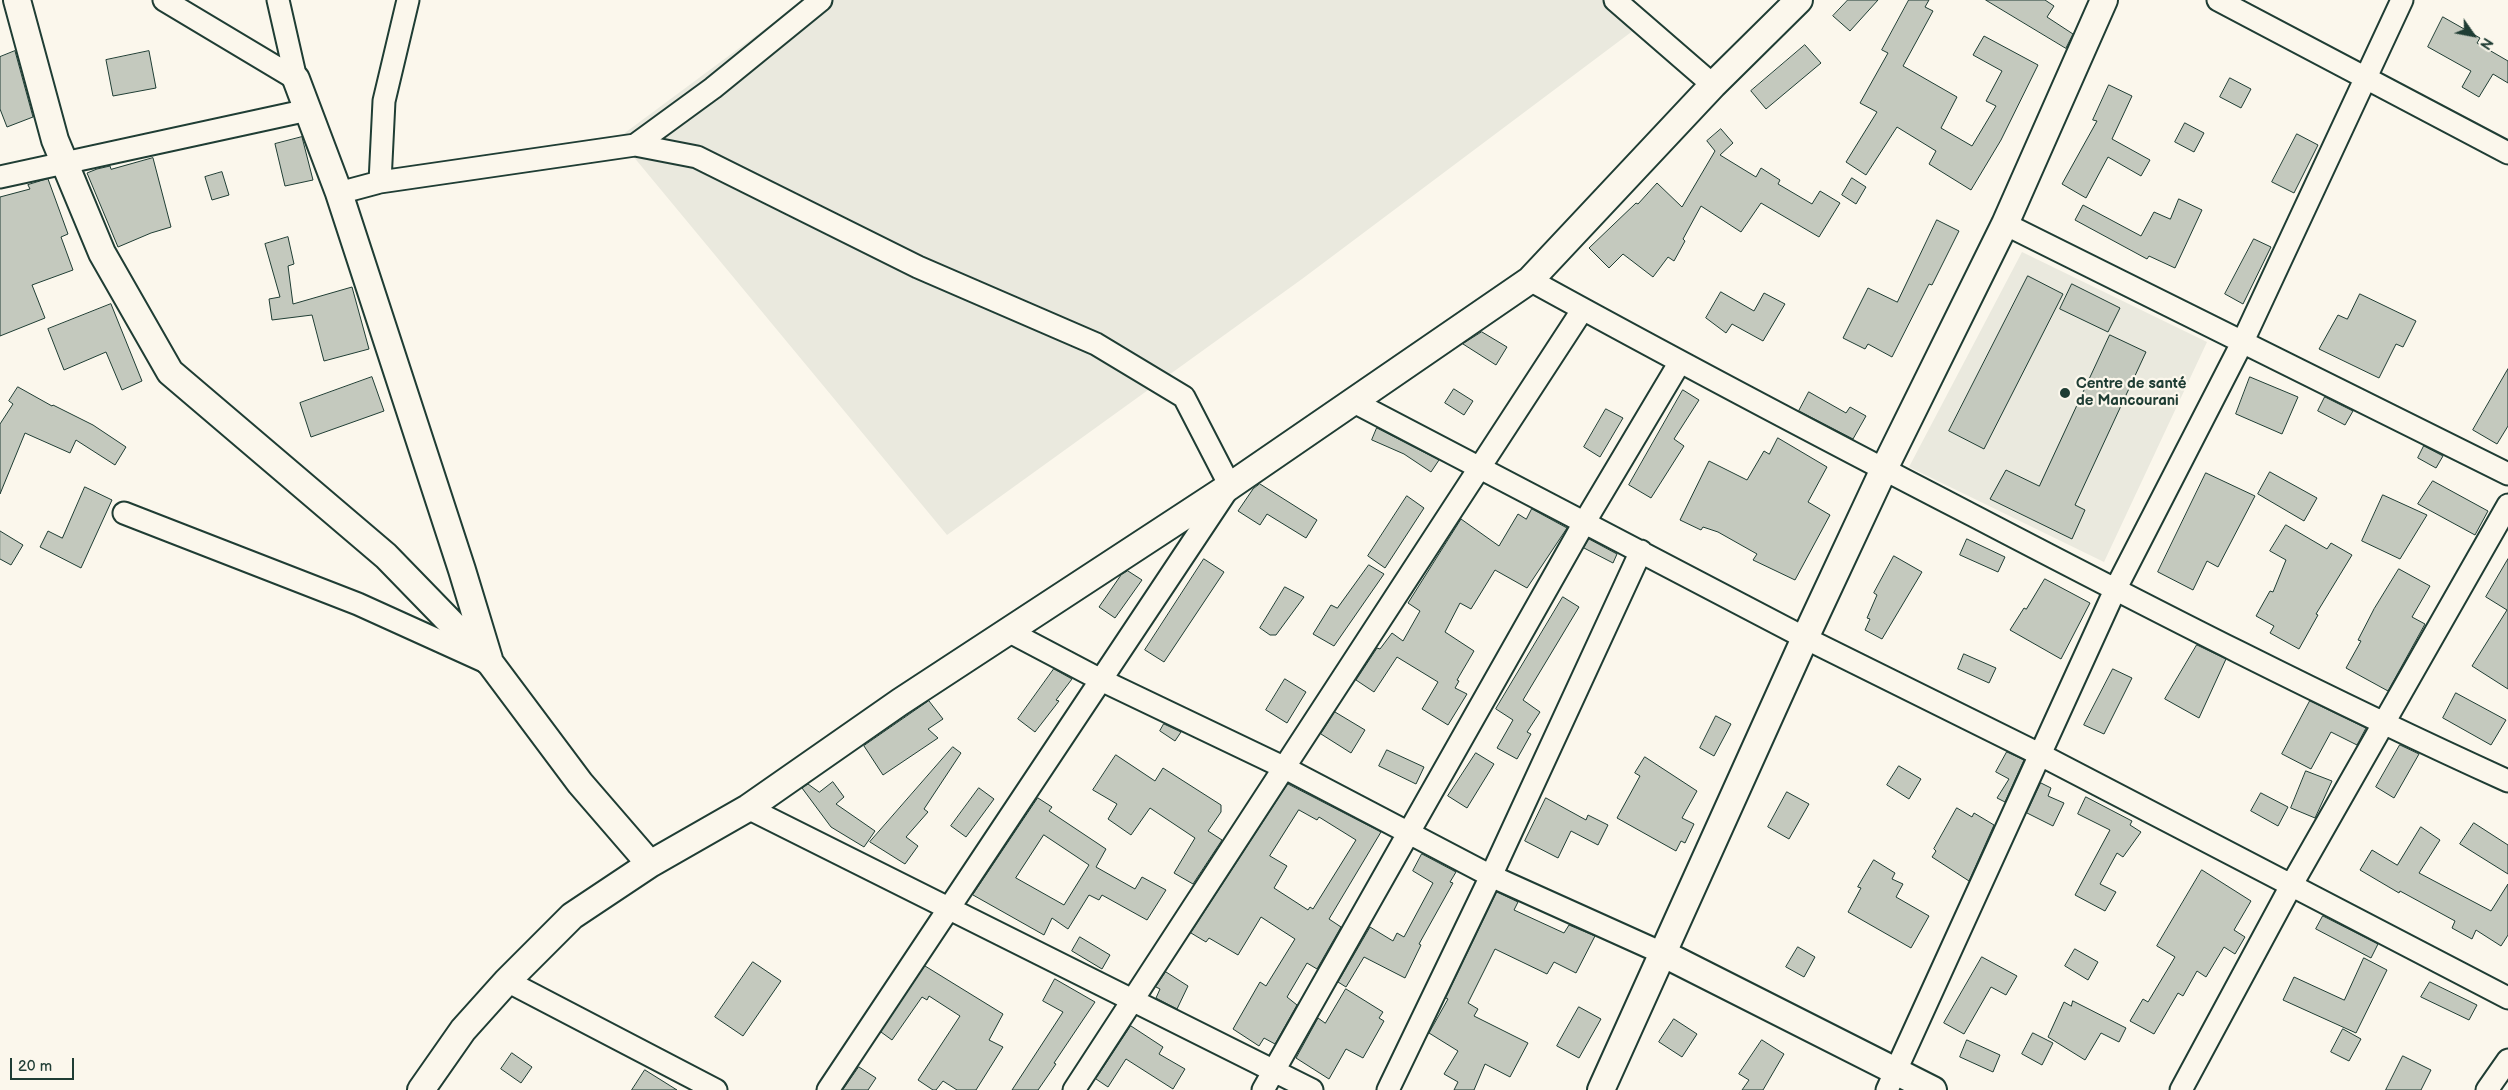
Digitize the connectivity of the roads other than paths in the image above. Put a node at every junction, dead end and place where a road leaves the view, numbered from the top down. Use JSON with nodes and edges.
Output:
{"nodes":[{"id":1,"x":16,"y":0,"type":"edge"},
{"id":2,"x":164,"y":0,"type":"edge"},
{"id":3,"x":278,"y":0,"type":"edge"},
{"id":4,"x":408,"y":0,"type":"edge"},
{"id":5,"x":821,"y":0,"type":"edge"},
{"id":6,"x":1615,"y":0,"type":"edge"},
{"id":7,"x":1799,"y":0,"type":"edge"},
{"id":8,"x":2104,"y":0,"type":"edge"},
{"id":9,"x":2218,"y":0,"type":"edge"},
{"id":10,"x":2402,"y":0,"type":"edge"},
{"id":11,"x":2366,"y":78,"type":"junction"},
{"id":12,"x":296,"y":79,"type":"junction"},
{"id":13,"x":1713,"y":85,"type":"junction"},
{"id":14,"x":308,"y":110,"type":"junction"},
{"id":15,"x":635,"y":145,"type":"junction"},
{"id":16,"x":2508,"y":153,"type":"edge"},
{"id":17,"x":65,"y":163,"type":"junction"},
{"id":18,"x":0,"y":178,"type":"edge"},
{"id":19,"x":380,"y":182,"type":"junction"},
{"id":20,"x":339,"y":193,"type":"junction"},
{"id":21,"x":2005,"y":224,"type":"junction"},
{"id":22,"x":1530,"y":280,"type":"junction"},
{"id":23,"x":1583,"y":309,"type":"junction"},
{"id":24,"x":2243,"y":341,"type":"junction"},
{"id":25,"x":1680,"y":362,"type":"junction"},
{"id":26,"x":1352,"y":401,"type":"junction"},
{"id":27,"x":1884,"y":469,"type":"junction"},
{"id":28,"x":1480,"y":470,"type":"junction"},
{"id":29,"x":2508,"y":474,"type":"edge"},
{"id":30,"x":1230,"y":486,"type":"junction"},
{"id":31,"x":2508,"y":505,"type":"edge"},
{"id":32,"x":124,"y":513,"type":"dead end"},
{"id":33,"x":1584,"y":523,"type":"junction"},
{"id":34,"x":1641,"y":551,"type":"junction"},
{"id":35,"x":2115,"y":590,"type":"junction"},
{"id":36,"x":1008,"y":631,"type":"junction"},
{"id":37,"x":1805,"y":638,"type":"junction"},
{"id":38,"x":491,"y":664,"type":"junction"},
{"id":39,"x":1100,"y":680,"type":"junction"},
{"id":40,"x":2382,"y":724,"type":"junction"},
{"id":41,"x":2039,"y":754,"type":"junction"},
{"id":42,"x":1285,"y":768,"type":"junction"},
{"id":43,"x":2508,"y":781,"type":"edge"},
{"id":44,"x":748,"y":808,"type":"junction"},
{"id":45,"x":1408,"y":833,"type":"junction"},
{"id":46,"x":650,"y":864,"type":"junction"},
{"id":47,"x":1491,"y":876,"type":"junction"},
{"id":48,"x":2292,"y":884,"type":"junction"},
{"id":49,"x":950,"y":909,"type":"junction"},
{"id":50,"x":1662,"y":953,"type":"junction"},
{"id":51,"x":507,"y":981,"type":"junction"},
{"id":52,"x":2508,"y":998,"type":"edge"},
{"id":53,"x":1132,"y":1000,"type":"junction"},
{"id":54,"x":2508,"y":1060,"type":"edge"},
{"id":55,"x":1274,"y":1071,"type":"junction"},
{"id":56,"x":1892,"y":1081,"type":"edge"},
{"id":57,"x":421,"y":1090,"type":"edge"},
{"id":58,"x":716,"y":1090,"type":"edge"},
{"id":59,"x":828,"y":1090,"type":"edge"},
{"id":60,"x":1074,"y":1090,"type":"edge"},
{"id":61,"x":1263,"y":1090,"type":"edge"},
{"id":62,"x":1312,"y":1090,"type":"edge"},
{"id":63,"x":1388,"y":1090,"type":"edge"},
{"id":64,"x":1601,"y":1090,"type":"edge"},
{"id":65,"x":1933,"y":1090,"type":"edge"},
{"id":66,"x":2181,"y":1090,"type":"edge"},
{"id":67,"x":2487,"y":1090,"type":"edge"}],
"edges":[{"from":1,"to":17,"type":"street"},
{"from":2,"to":12,"type":"street"},
{"from":3,"to":12,"type":"street"},
{"from":4,"to":19,"type":"street"},
{"from":5,"to":15,"type":"street"},
{"from":6,"to":13,"type":"street"},
{"from":7,"to":13,"type":"street"},
{"from":8,"to":21,"type":"street"},
{"from":9,"to":11,"type":"street"},
{"from":10,"to":11,"type":"street"},
{"from":11,"to":16,"type":"street"},
{"from":11,"to":24,"type":"street"},
{"from":12,"to":14,"type":"street"},
{"from":13,"to":22,"type":"street"},
{"from":14,"to":17,"type":"street"},
{"from":14,"to":20,"type":"street"},
{"from":15,"to":19,"type":"street"},
{"from":15,"to":30,"type":"street"},
{"from":17,"to":18,"type":"street"},
{"from":17,"to":38,"type":"street"},
{"from":19,"to":20,"type":"street"},
{"from":20,"to":38,"type":"street"},
{"from":21,"to":24,"type":"street"},
{"from":21,"to":27,"type":"street"},
{"from":22,"to":23,"type":"street"},
{"from":22,"to":26,"type":"street"},
{"from":23,"to":25,"type":"street"},
{"from":23,"to":28,"type":"street"},
{"from":24,"to":29,"type":"street"},
{"from":24,"to":35,"type":"street"},
{"from":25,"to":27,"type":"street"},
{"from":25,"to":33,"type":"street"},
{"from":26,"to":28,"type":"street"},
{"from":26,"to":30,"type":"street"},
{"from":27,"to":35,"type":"street"},
{"from":27,"to":37,"type":"street"},
{"from":28,"to":33,"type":"street"},
{"from":28,"to":42,"type":"street"},
{"from":30,"to":36,"type":"street"},
{"from":30,"to":39,"type":"street"},
{"from":31,"to":40,"type":"street"},
{"from":32,"to":38,"type":"street"},
{"from":33,"to":34,"type":"street"},
{"from":33,"to":45,"type":"street"},
{"from":34,"to":37,"type":"street"},
{"from":34,"to":47,"type":"street"},
{"from":35,"to":40,"type":"street"},
{"from":35,"to":41,"type":"street"},
{"from":36,"to":39,"type":"street"},
{"from":36,"to":44,"type":"street"},
{"from":37,"to":41,"type":"street"},
{"from":37,"to":50,"type":"street"},
{"from":38,"to":46,"type":"street"},
{"from":39,"to":42,"type":"street"},
{"from":39,"to":49,"type":"street"},
{"from":40,"to":43,"type":"street"},
{"from":40,"to":48,"type":"street"},
{"from":41,"to":48,"type":"street"},
{"from":41,"to":56,"type":"street"},
{"from":42,"to":45,"type":"street"},
{"from":42,"to":53,"type":"street"},
{"from":44,"to":46,"type":"street"},
{"from":44,"to":49,"type":"street"},
{"from":45,"to":47,"type":"street"},
{"from":45,"to":55,"type":"street"},
{"from":46,"to":51,"type":"street"},
{"from":47,"to":50,"type":"street"},
{"from":47,"to":63,"type":"street"},
{"from":48,"to":52,"type":"street"},
{"from":48,"to":66,"type":"street"},
{"from":49,"to":53,"type":"street"},
{"from":49,"to":59,"type":"street"},
{"from":50,"to":56,"type":"street"},
{"from":50,"to":64,"type":"street"},
{"from":51,"to":57,"type":"street"},
{"from":51,"to":58,"type":"street"},
{"from":53,"to":55,"type":"street"},
{"from":53,"to":60,"type":"street"},
{"from":54,"to":67,"type":"street"},
{"from":55,"to":61,"type":"street"},
{"from":55,"to":62,"type":"street"},
{"from":56,"to":65,"type":"street"}]}
